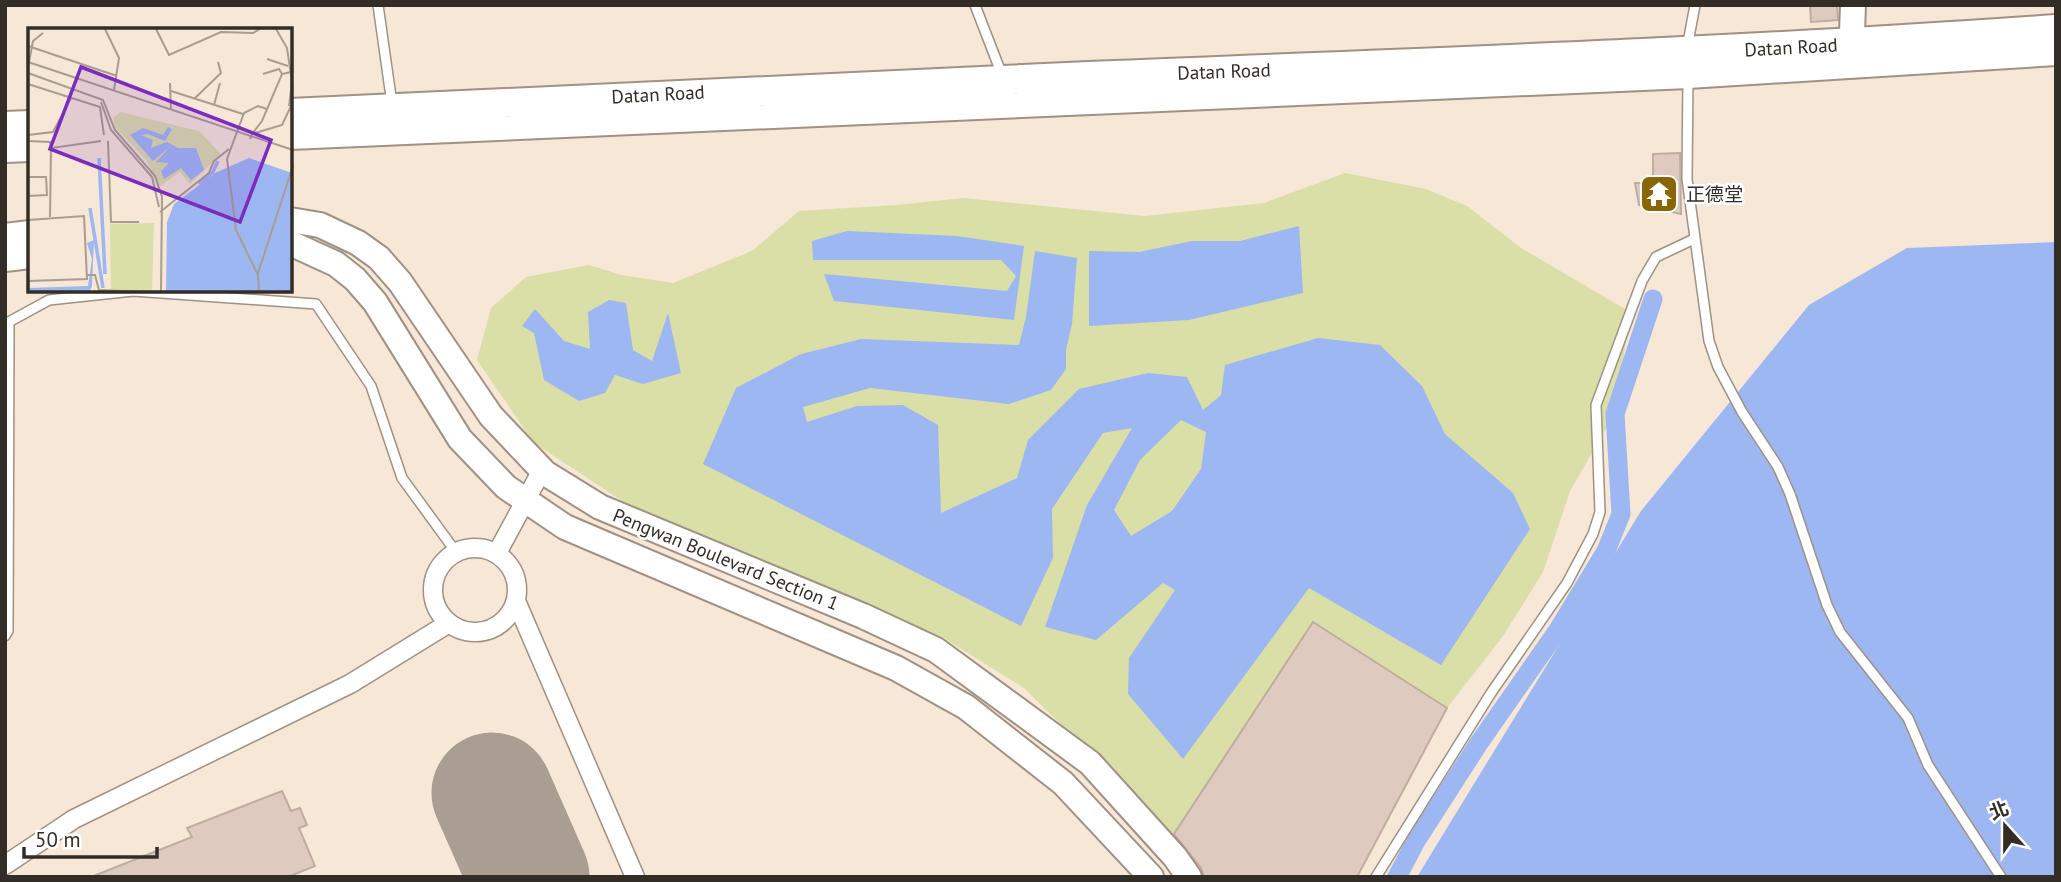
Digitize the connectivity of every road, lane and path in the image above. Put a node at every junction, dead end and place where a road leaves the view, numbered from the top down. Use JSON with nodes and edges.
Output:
{"nodes":[{"id":1,"x":378,"y":5,"type":"edge"},
{"id":2,"x":975,"y":5,"type":"edge"},
{"id":3,"x":1695,"y":5,"type":"edge"},
{"id":4,"x":1852,"y":5,"type":"edge"},
{"id":5,"x":2056,"y":29,"type":"edge"},
{"id":6,"x":2056,"y":51,"type":"edge"},
{"id":7,"x":1851,"y":55,"type":"junction"},
{"id":8,"x":1687,"y":63,"type":"junction"},
{"id":9,"x":1004,"y":79,"type":"junction"},
{"id":10,"x":292,"y":113,"type":"edge"},
{"id":11,"x":393,"y":119,"type":"junction"},
{"id":12,"x":28,"y":125,"type":"edge"},
{"id":13,"x":5,"y":126,"type":"edge"},
{"id":14,"x":292,"y":135,"type":"edge"},
{"id":15,"x":28,"y":147,"type":"edge"},
{"id":16,"x":5,"y":148,"type":"edge"},
{"id":17,"x":292,"y":220,"type":"edge"},
{"id":18,"x":28,"y":233,"type":"edge"},
{"id":19,"x":5,"y":236,"type":"edge"},
{"id":20,"x":1693,"y":239,"type":"junction"},
{"id":21,"x":292,"y":244,"type":"edge"},
{"id":22,"x":28,"y":256,"type":"edge"},
{"id":23,"x":5,"y":259,"type":"edge"},
{"id":24,"x":124,"y":292,"type":"edge"},
{"id":25,"x":147,"y":292,"type":"edge"},
{"id":26,"x":7,"y":324,"type":"edge"},
{"id":27,"x":542,"y":470,"type":"junction"},
{"id":28,"x":524,"y":500,"type":"junction"},
{"id":29,"x":456,"y":552,"type":"junction"},
{"id":30,"x":497,"y":553,"type":"junction"},
{"id":31,"x":516,"y":601,"type":"junction"},
{"id":32,"x":449,"y":623,"type":"junction"},
{"id":33,"x":5,"y":636,"type":"edge"},
{"id":34,"x":5,"y":865,"type":"edge"},
{"id":35,"x":635,"y":877,"type":"edge"},
{"id":36,"x":1151,"y":877,"type":"edge"},
{"id":37,"x":1189,"y":877,"type":"edge"},
{"id":38,"x":1376,"y":877,"type":"edge"},
{"id":39,"x":2001,"y":877,"type":"edge"}],
"edges":[{"from":1,"to":11,"type":"lane"},
{"from":2,"to":9,"type":"lane"},
{"from":3,"to":8,"type":"lane"},
{"from":4,"to":7,"type":"street"},
{"from":5,"to":7,"type":"main road","name":"Datan Road"},
{"from":6,"to":7,"type":"main road","name":"Datan Road"},
{"from":7,"to":8,"type":"main road","name":"Datan Road"},
{"from":8,"to":9,"type":"main road","name":"Datan Road"},
{"from":8,"to":11,"type":"main road","name":"Datan Road"},
{"from":8,"to":20,"type":"lane"},
{"from":9,"to":11,"type":"main road","name":"Datan Road"},
{"from":10,"to":11,"type":"main road"},
{"from":11,"to":14,"type":"main road"},
{"from":12,"to":13,"type":"main road"},
{"from":15,"to":16,"type":"main road"},
{"from":17,"to":27,"type":"street","name":"Pengwan Boulevard Section 1"},
{"from":18,"to":19,"type":"street"},
{"from":20,"to":38,"type":"lane"},
{"from":20,"to":39,"type":"lane"},
{"from":21,"to":28,"type":"street","name":"Pengwan Boulevard Section 1"},
{"from":22,"to":23,"type":"street"},
{"from":24,"to":26,"type":"lane"},
{"from":25,"to":29,"type":"lane"},
{"from":26,"to":33,"type":"lane"},
{"from":27,"to":28,"type":"street"},
{"from":27,"to":37,"type":"street","name":"Pengwan Boulevard Section 1"},
{"from":28,"to":30,"type":"street"},
{"from":28,"to":36,"type":"street","name":"Pengwan Boulevard Section 1"},
{"from":29,"to":30,"type":"street"},
{"from":29,"to":32,"type":"street"},
{"from":30,"to":31,"type":"street"},
{"from":31,"to":32,"type":"street"},
{"from":31,"to":35,"type":"street"},
{"from":32,"to":34,"type":"street"}]}
